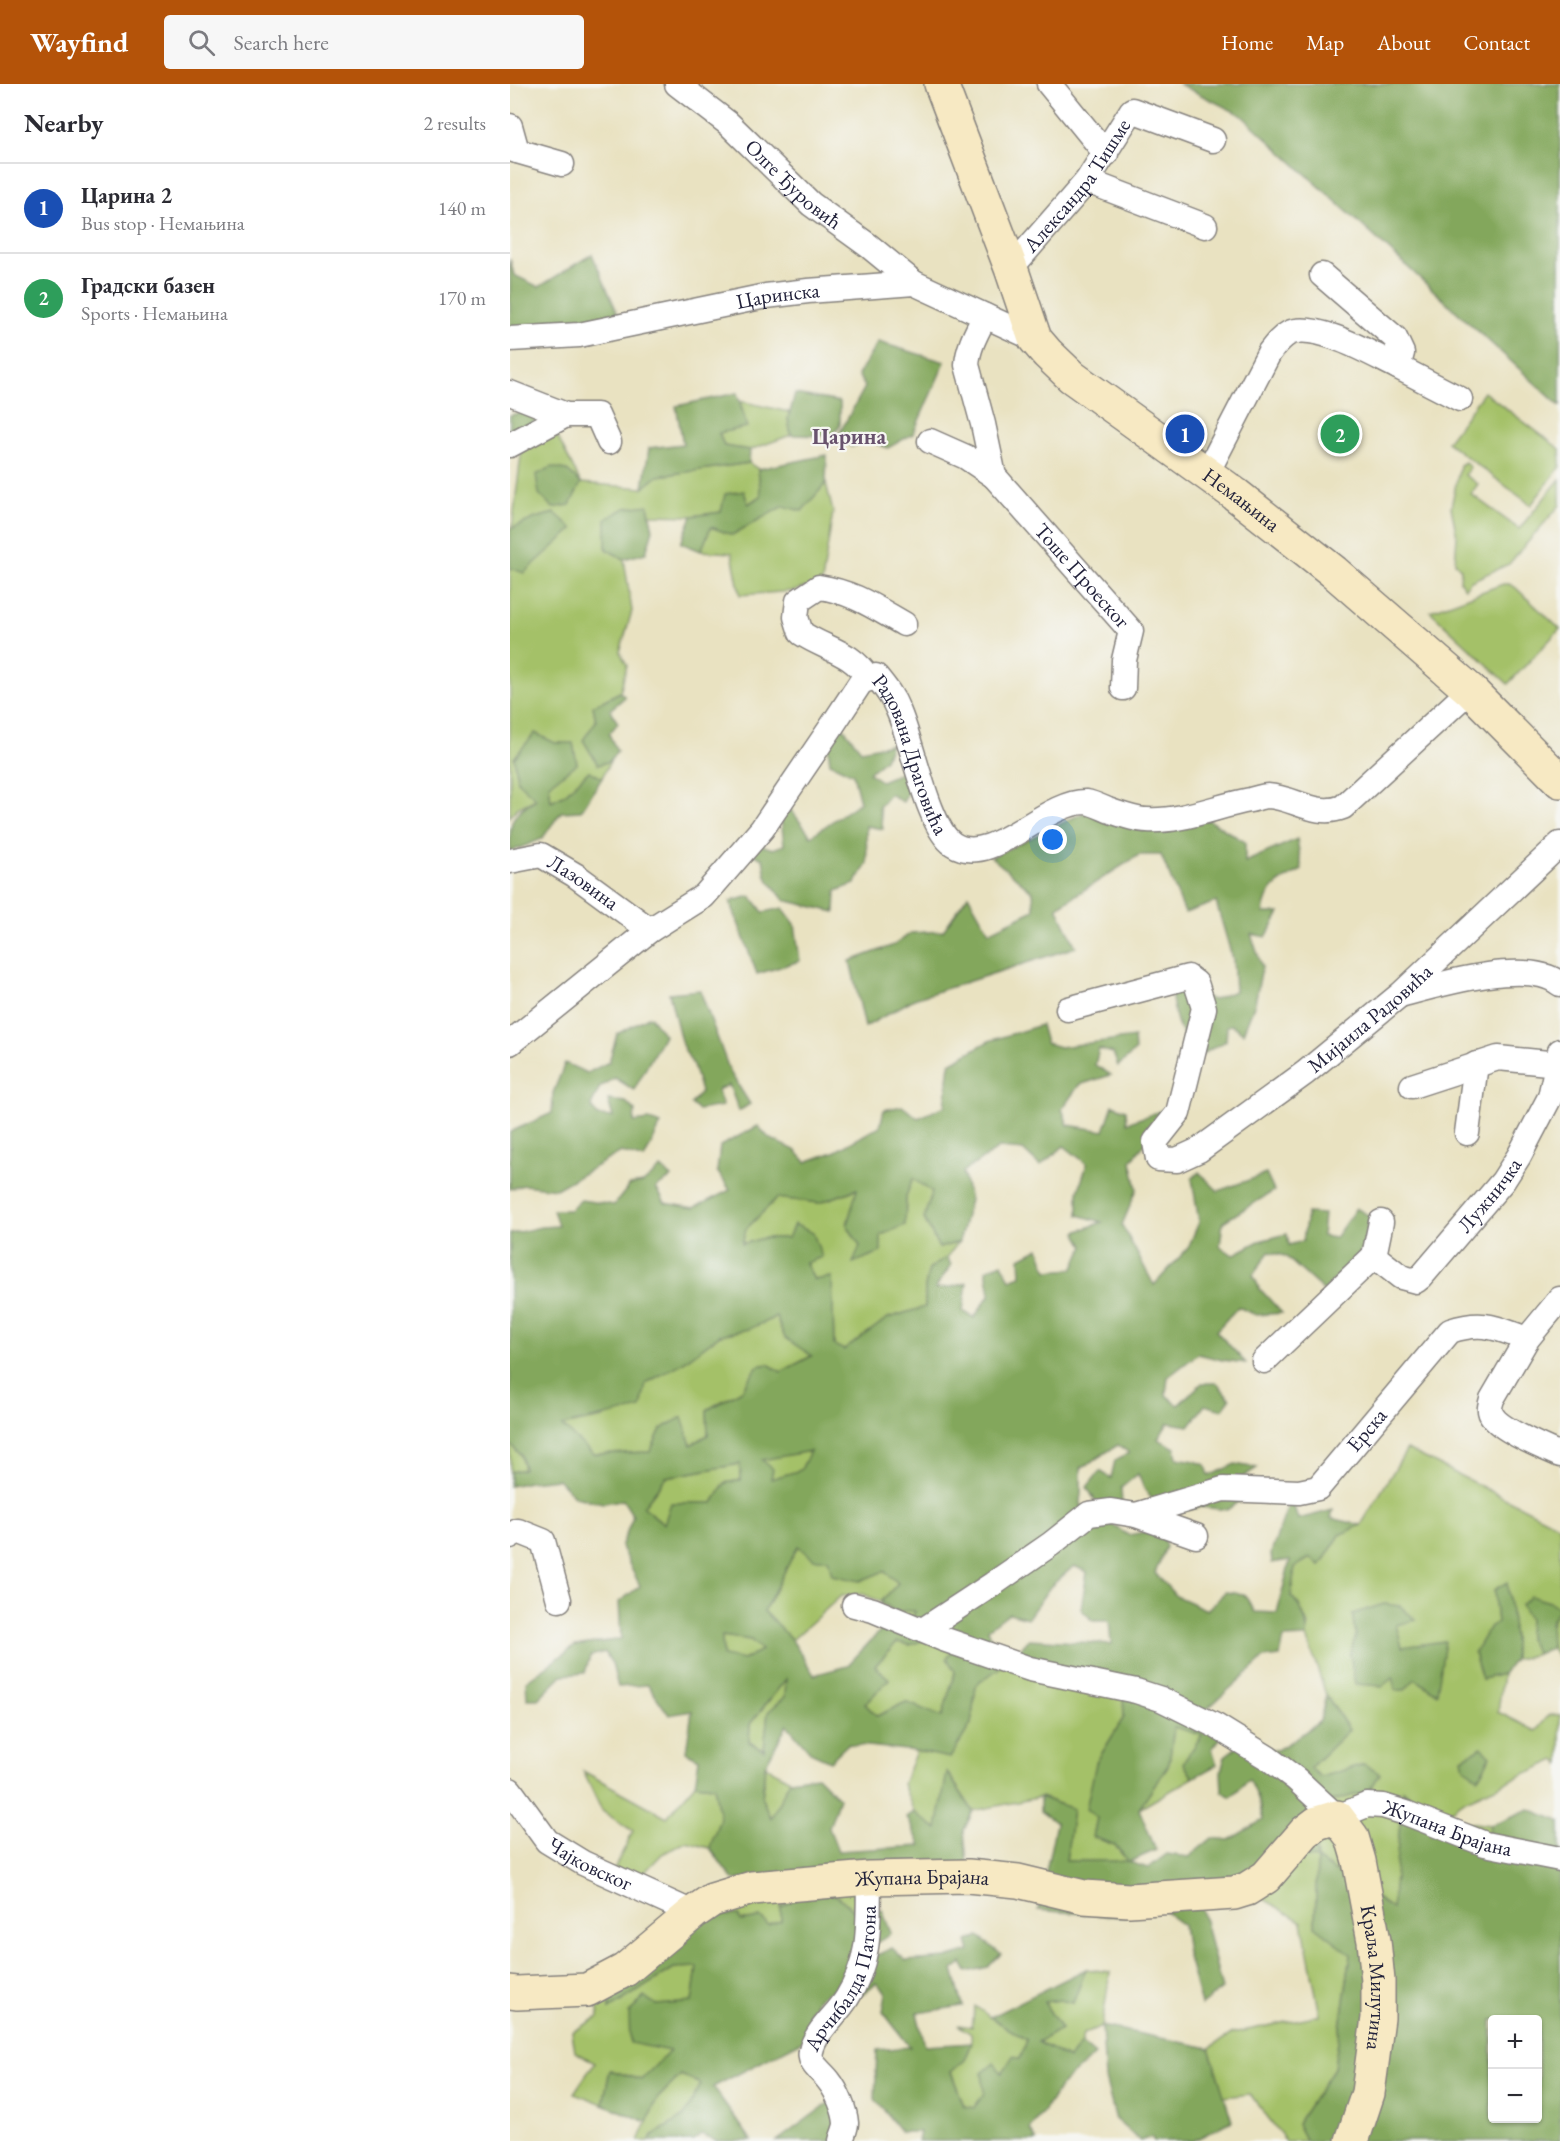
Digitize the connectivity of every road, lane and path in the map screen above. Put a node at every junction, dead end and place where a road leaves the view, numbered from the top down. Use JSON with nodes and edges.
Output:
{"nodes":[{"id":1,"x":677,"y":84,"type":"edge"},
{"id":2,"x":941,"y":84,"type":"edge"},
{"id":3,"x":1049,"y":84,"type":"edge"},
{"id":4,"x":510,"y":126,"type":"edge"},
{"id":5,"x":1212,"y":140,"type":"dead end"},
{"id":6,"x":514,"y":150,"type":"edge"},
{"id":7,"x":1106,"y":154,"type":"junction"},
{"id":8,"x":562,"y":164,"type":"dead end"},
{"id":9,"x":1088,"y":181,"type":"junction"},
{"id":10,"x":1205,"y":226,"type":"dead end"},
{"id":11,"x":1011,"y":268,"type":"junction"},
{"id":12,"x":1322,"y":275,"type":"dead end"},
{"id":13,"x":914,"y":283,"type":"junction"},
{"id":14,"x":985,"y":316,"type":"junction"},
{"id":15,"x":510,"y":339,"type":"edge"},
{"id":16,"x":1035,"y":339,"type":"junction"},
{"id":17,"x":1398,"y":367,"type":"junction"},
{"id":18,"x":510,"y":393,"type":"edge"},
{"id":19,"x":1461,"y":399,"type":"dead end"},
{"id":20,"x":566,"y":415,"type":"junction"},
{"id":21,"x":930,"y":441,"type":"dead end"},
{"id":22,"x":609,"y":442,"type":"dead end"},
{"id":23,"x":510,"y":445,"type":"edge"},
{"id":24,"x":1207,"y":473,"type":"junction"},
{"id":25,"x":994,"y":476,"type":"junction"},
{"id":26,"x":904,"y":624,"type":"dead end"},
{"id":27,"x":868,"y":679,"type":"junction"},
{"id":28,"x":1122,"y":688,"type":"dead end"},
{"id":29,"x":1470,"y":690,"type":"junction"},
{"id":30,"x":1560,"y":781,"type":"edge"},
{"id":31,"x":1560,"y":844,"type":"edge"},
{"id":32,"x":510,"y":861,"type":"edge"},
{"id":33,"x":650,"y":930,"type":"junction"},
{"id":34,"x":1560,"y":984,"type":"edge"},
{"id":35,"x":1401,"y":994,"type":"junction"},
{"id":36,"x":1068,"y":1009,"type":"dead end"},
{"id":37,"x":510,"y":1043,"type":"edge"},
{"id":38,"x":1559,"y":1058,"type":"edge"},
{"id":39,"x":1476,"y":1064,"type":"junction"},
{"id":40,"x":1412,"y":1086,"type":"dead end"},
{"id":41,"x":1467,"y":1133,"type":"dead end"},
{"id":42,"x":1382,"y":1222,"type":"dead end"},
{"id":43,"x":1374,"y":1256,"type":"junction"},
{"id":44,"x":1560,"y":1299,"type":"edge"},
{"id":45,"x":1527,"y":1339,"type":"junction"},
{"id":46,"x":1264,"y":1360,"type":"dead end"},
{"id":47,"x":1560,"y":1455,"type":"edge"},
{"id":48,"x":1136,"y":1515,"type":"junction"},
{"id":49,"x":510,"y":1536,"type":"edge"},
{"id":50,"x":1196,"y":1536,"type":"dead end"},
{"id":51,"x":559,"y":1600,"type":"dead end"},
{"id":52,"x":854,"y":1605,"type":"dead end"},
{"id":53,"x":923,"y":1629,"type":"junction"},
{"id":54,"x":510,"y":1790,"type":"edge"},
{"id":55,"x":1336,"y":1817,"type":"junction"},
{"id":56,"x":1560,"y":1859,"type":"edge"},
{"id":57,"x":869,"y":1878,"type":"junction"},
{"id":58,"x":693,"y":1913,"type":"junction"},
{"id":59,"x":512,"y":1990,"type":"edge"},
{"id":60,"x":841,"y":2141,"type":"edge"},
{"id":61,"x":1352,"y":2141,"type":"edge"}],
"edges":[{"from":1,"to":13,"type":"street","name":"Олге Ђуровић"},
{"from":2,"to":11,"type":"street","name":"Немањина"},
{"from":3,"to":7,"type":"street"},
{"from":4,"to":6,"type":"street"},
{"from":5,"to":7,"type":"street","name":"Александра Тишме"},
{"from":6,"to":8,"type":"street"},
{"from":7,"to":9,"type":"street","name":"Александра Тишме"},
{"from":9,"to":10,"type":"street"},
{"from":9,"to":11,"type":"street","name":"Александра Тишме"},
{"from":11,"to":16,"type":"street","name":"Немањина"},
{"from":12,"to":17,"type":"street"},
{"from":13,"to":14,"type":"street","name":"Царинска"},
{"from":13,"to":15,"type":"street","name":"Царинска"},
{"from":14,"to":16,"type":"street","name":"Царинска"},
{"from":14,"to":25,"type":"street"},
{"from":16,"to":24,"type":"street","name":"Немањина"},
{"from":17,"to":19,"type":"street"},
{"from":17,"to":24,"type":"street"},
{"from":18,"to":20,"type":"street"},
{"from":20,"to":22,"type":"street"},
{"from":20,"to":23,"type":"street"},
{"from":21,"to":25,"type":"street","name":"Тоше Проеског"},
{"from":24,"to":29,"type":"street","name":"Немањина"},
{"from":25,"to":28,"type":"street","name":"Тоше Проеског"},
{"from":26,"to":27,"type":"street"},
{"from":27,"to":29,"type":"street","name":"Радована Драговића"},
{"from":27,"to":33,"type":"street","name":"Радована Драговића"},
{"from":29,"to":30,"type":"street","name":"Немањина"},
{"from":31,"to":35,"type":"street","name":"Мијаила Радовића"},
{"from":32,"to":33,"type":"street","name":"Лазовина"},
{"from":33,"to":37,"type":"street","name":"Радована Драговића"},
{"from":34,"to":35,"type":"street"},
{"from":35,"to":36,"type":"street","name":"Мијаила Радовића"},
{"from":38,"to":39,"type":"street"},
{"from":38,"to":43,"type":"street","name":"Лужничка"},
{"from":39,"to":40,"type":"street"},
{"from":39,"to":41,"type":"street"},
{"from":42,"to":43,"type":"street"},
{"from":43,"to":46,"type":"street"},
{"from":44,"to":45,"type":"street"},
{"from":45,"to":47,"type":"street"},
{"from":45,"to":48,"type":"street","name":"Ерска"},
{"from":48,"to":50,"type":"street"},
{"from":48,"to":53,"type":"street"},
{"from":49,"to":51,"type":"street"},
{"from":52,"to":53,"type":"street"},
{"from":53,"to":55,"type":"street"},
{"from":54,"to":58,"type":"street","name":"Чајковског"},
{"from":55,"to":56,"type":"street","name":"Жупана Брајана"},
{"from":55,"to":57,"type":"street","name":"Жупана Брајана"},
{"from":55,"to":61,"type":"street","name":"Краља Милутина"},
{"from":57,"to":58,"type":"street","name":"Жупана Брајана"},
{"from":57,"to":60,"type":"street","name":"Арчибалда Патона"},
{"from":58,"to":59,"type":"street","name":"Жупана Брајана"}]}
